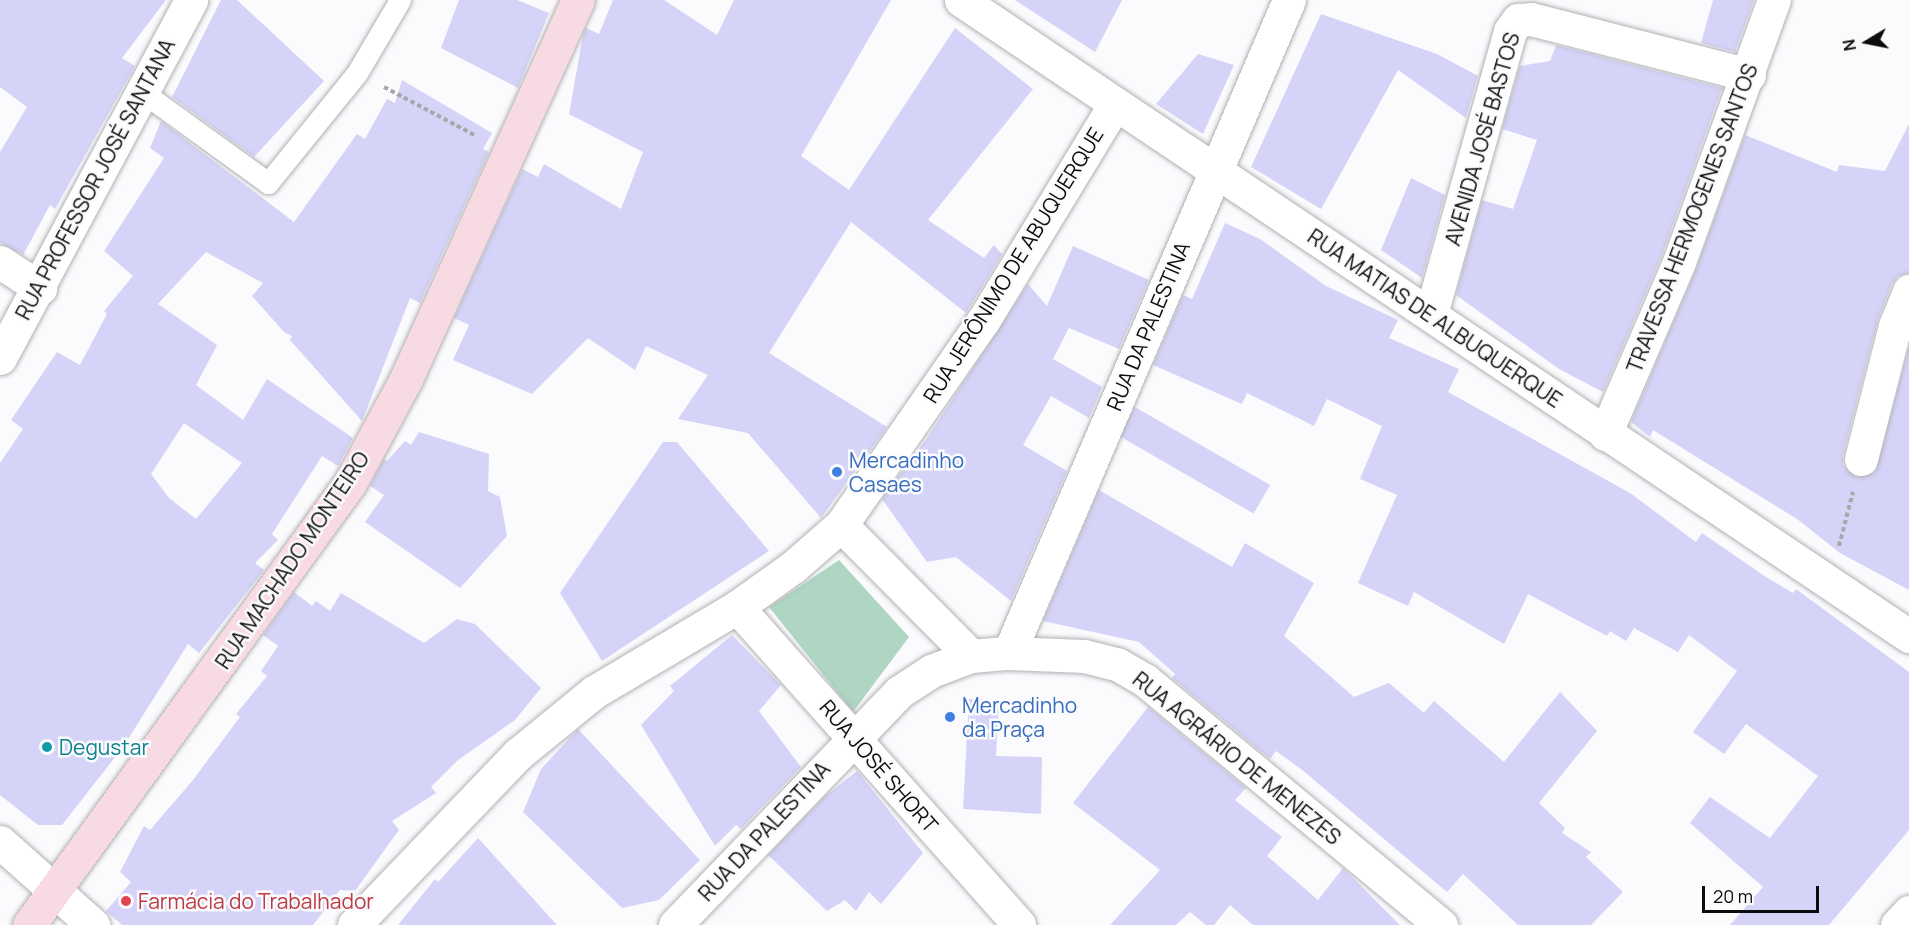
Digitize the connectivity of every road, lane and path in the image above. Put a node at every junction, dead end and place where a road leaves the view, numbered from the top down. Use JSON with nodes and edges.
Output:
{"nodes":[{"id":1,"x":400,"y":0,"type":"edge"},
{"id":2,"x":578,"y":0,"type":"edge"},
{"id":3,"x":961,"y":0,"type":"edge"},
{"id":4,"x":1289,"y":0,"type":"edge"},
{"id":5,"x":1774,"y":0,"type":"edge"},
{"id":6,"x":187,"y":1,"type":"edge"},
{"id":7,"x":357,"y":73,"type":"junction"},
{"id":8,"x":1749,"y":75,"type":"junction"},
{"id":9,"x":141,"y":91,"type":"junction"},
{"id":10,"x":1115,"y":104,"type":"junction"},
{"id":11,"x":508,"y":153,"type":"junction"},
{"id":12,"x":1215,"y":168,"type":"junction"},
{"id":13,"x":0,"y":262,"type":"edge"},
{"id":14,"x":39,"y":288,"type":"junction"},
{"id":15,"x":1909,"y":291,"type":"edge"},
{"id":16,"x":1431,"y":314,"type":"junction"},
{"id":17,"x":0,"y":358,"type":"edge"},
{"id":18,"x":1605,"y":434,"type":"junction"},
{"id":19,"x":1861,"y":459,"type":"joint"},
{"id":20,"x":841,"y":525,"type":"junction"},
{"id":21,"x":1830,"y":581,"type":"junction"},
{"id":22,"x":737,"y":607,"type":"junction"},
{"id":23,"x":1909,"y":636,"type":"edge"},
{"id":24,"x":1009,"y":653,"type":"junction"},
{"id":25,"x":971,"y":656,"type":"junction"},
{"id":26,"x":853,"y":736,"type":"junction"},
{"id":27,"x":0,"y":842,"type":"edge"},
{"id":28,"x":56,"y":889,"type":"junction"},
{"id":29,"x":1909,"y":912,"type":"edge"},
{"id":30,"x":29,"y":925,"type":"edge"},
{"id":31,"x":93,"y":925,"type":"edge"},
{"id":32,"x":354,"y":925,"type":"edge"},
{"id":33,"x":675,"y":925,"type":"edge"},
{"id":34,"x":1019,"y":925,"type":"edge"},
{"id":35,"x":1441,"y":925,"type":"edge"},
{"id":36,"x":1897,"y":925,"type":"edge"}],
"edges":[{"from":1,"to":7,"type":"lane"},
{"from":2,"to":11,"type":"street","name":"RUA MACHADO MONTEIRO"},
{"from":3,"to":10,"type":"street","name":"RUA MATIAS DE ALBUQUERQUE"},
{"from":4,"to":12,"type":"street","name":"RUA DA PALESTINA"},
{"from":5,"to":8,"type":"street","name":"TRAVESSA HERMOGENES SANTOS"},
{"from":6,"to":9,"type":"street","name":"RUA PROFESSOR JOSÉ SANTANA"},
{"from":7,"to":9,"type":"lane"},
{"from":7,"to":11,"type":"path"},
{"from":8,"to":16,"type":"street","name":"AVENIDA JOSÉ BASTOS"},
{"from":8,"to":18,"type":"street","name":"TRAVESSA HERMOGENES SANTOS"},
{"from":9,"to":14,"type":"street","name":"RUA PROFESSOR JOSÉ SANTANA"},
{"from":10,"to":12,"type":"street","name":"RUA MATIAS DE ALBUQUERQUE"},
{"from":10,"to":20,"type":"street","name":"RUA JERÔNIMO DE ABUQUERQUE"},
{"from":11,"to":28,"type":"street","name":"RUA MACHADO MONTEIRO"},
{"from":12,"to":16,"type":"street","name":"RUA MATIAS DE ALBUQUERQUE"},
{"from":12,"to":24,"type":"street","name":"RUA DA PALESTINA"},
{"from":13,"to":14,"type":"street"},
{"from":14,"to":17,"type":"street","name":"RUA PROFESSOR JOSÉ SANTANA"},
{"from":15,"to":19,"type":"street"},
{"from":16,"to":18,"type":"street","name":"RUA MATIAS DE ALBUQUERQUE"},
{"from":18,"to":21,"type":"street","name":"RUA MATIAS DE ALBUQUERQUE"},
{"from":19,"to":21,"type":"path"},
{"from":20,"to":22,"type":"street","name":"RUA JERÔNIMO DE ABUQUERQUE"},
{"from":20,"to":25,"type":"street"},
{"from":21,"to":23,"type":"street","name":"RUA MATIAS DE ALBUQUERQUE"},
{"from":22,"to":26,"type":"street","name":"RUA JOSÉ SHORT"},
{"from":22,"to":32,"type":"street","name":"RUA JERÔNIMO DE ABUQUERQUE"},
{"from":24,"to":25,"type":"street","name":"RUA AGRÁRIO DE MENEZES"},
{"from":24,"to":35,"type":"street","name":"RUA AGRÁRIO DE MENEZES"},
{"from":25,"to":26,"type":"street","name":"RUA AGRÁRIO DE MENEZES"},
{"from":26,"to":33,"type":"street","name":"RUA DA PALESTINA"},
{"from":26,"to":34,"type":"street","name":"RUA JOSÉ SHORT"},
{"from":27,"to":28,"type":"street"},
{"from":28,"to":30,"type":"street","name":"RUA MACHADO MONTEIRO"},
{"from":28,"to":31,"type":"street"},
{"from":29,"to":36,"type":"street"}]}
